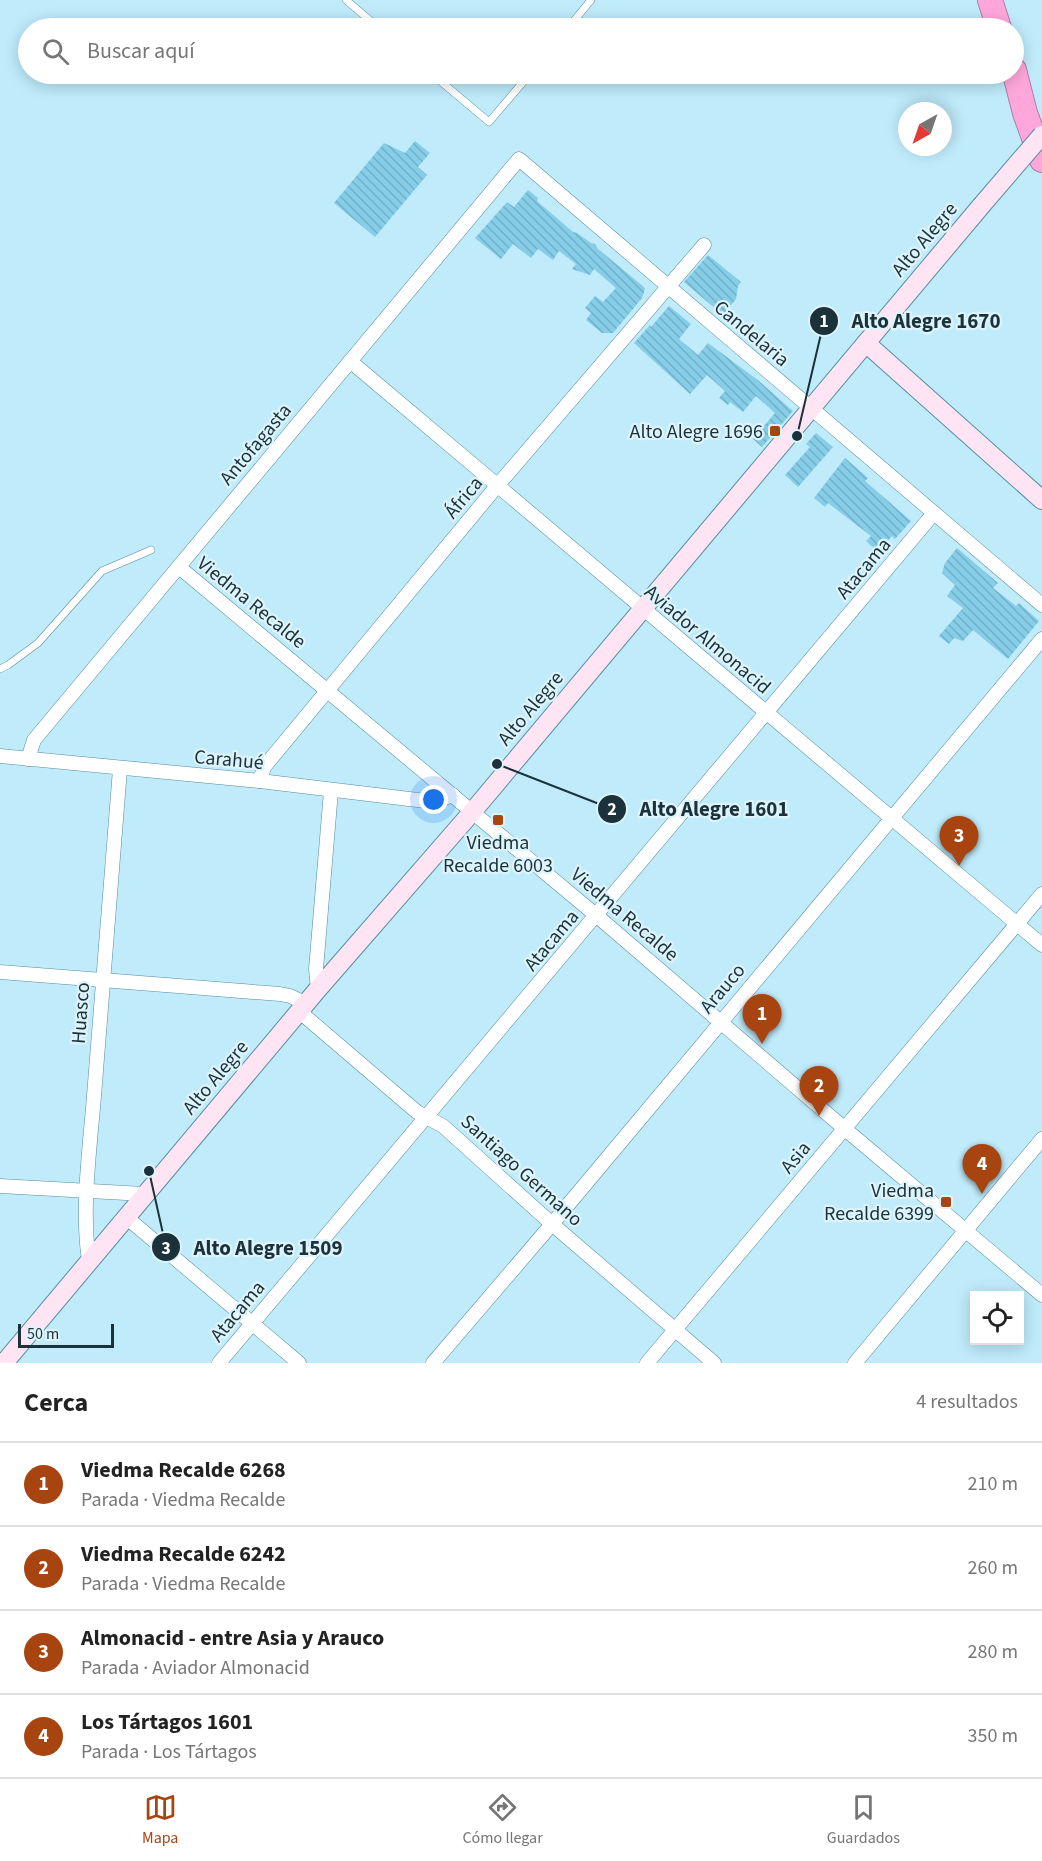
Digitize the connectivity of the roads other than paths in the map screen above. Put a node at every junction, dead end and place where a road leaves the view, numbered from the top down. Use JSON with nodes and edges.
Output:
{"nodes":[{"id":1,"x":346,"y":0,"type":"edge"},
{"id":2,"x":591,"y":0,"type":"edge"},
{"id":3,"x":990,"y":0,"type":"edge"},
{"id":4,"x":997,"y":0,"type":"edge"},
{"id":5,"x":367,"y":18,"type":"edge"},
{"id":6,"x":576,"y":18,"type":"edge"},
{"id":7,"x":998,"y":18,"type":"edge"},
{"id":8,"x":1000,"y":18,"type":"edge"},
{"id":9,"x":444,"y":84,"type":"edge"},
{"id":10,"x":521,"y":84,"type":"edge"},
{"id":11,"x":1018,"y":84,"type":"edge"},
{"id":12,"x":1025,"y":113,"type":"junction"},
{"id":13,"x":1042,"y":135,"type":"edge"},
{"id":14,"x":519,"y":159,"type":"joint"},
{"id":15,"x":1042,"y":160,"type":"edge"},
{"id":16,"x":1042,"y":182,"type":"edge"},
{"id":17,"x":704,"y":244,"type":"dead end"},
{"id":18,"x":667,"y":286,"type":"junction"},
{"id":19,"x":866,"y":343,"type":"junction"},
{"id":20,"x":350,"y":361,"type":"junction"},
{"id":21,"x":812,"y":409,"type":"junction"},
{"id":22,"x":497,"y":486,"type":"junction"},
{"id":23,"x":1042,"y":500,"type":"edge"},
{"id":24,"x":934,"y":513,"type":"junction"},
{"id":25,"x":151,"y":550,"type":"dead end"},
{"id":26,"x":179,"y":567,"type":"junction"},
{"id":27,"x":1042,"y":605,"type":"edge"},
{"id":28,"x":642,"y":610,"type":"junction"},
{"id":29,"x":1042,"y":639,"type":"edge"},
{"id":30,"x":0,"y":669,"type":"edge"},
{"id":31,"x":328,"y":689,"type":"junction"},
{"id":32,"x":766,"y":713,"type":"junction"},
{"id":33,"x":0,"y":756,"type":"edge"},
{"id":34,"x":28,"y":759,"type":"junction"},
{"id":35,"x":120,"y":769,"type":"junction"},
{"id":36,"x":260,"y":781,"type":"junction"},
{"id":37,"x":331,"y":791,"type":"junction"},
{"id":38,"x":453,"y":795,"type":"junction"},
{"id":39,"x":473,"y":811,"type":"junction"},
{"id":40,"x":891,"y":818,"type":"junction"},
{"id":41,"x":1042,"y":894,"type":"edge"},
{"id":42,"x":597,"y":916,"type":"junction"},
{"id":43,"x":1017,"y":924,"type":"junction"},
{"id":44,"x":1042,"y":945,"type":"edge"},
{"id":45,"x":0,"y":972,"type":"edge"},
{"id":46,"x":102,"y":980,"type":"junction"},
{"id":47,"x":318,"y":989,"type":"junction"},
{"id":48,"x":303,"y":1008,"type":"junction"},
{"id":49,"x":720,"y":1021,"type":"junction"},
{"id":50,"x":427,"y":1117,"type":"junction"},
{"id":51,"x":845,"y":1129,"type":"junction"},
{"id":52,"x":1042,"y":1139,"type":"edge"},
{"id":53,"x":0,"y":1186,"type":"edge"},
{"id":54,"x":87,"y":1191,"type":"junction"},
{"id":55,"x":144,"y":1194,"type":"junction"},
{"id":56,"x":126,"y":1217,"type":"junction"},
{"id":57,"x":552,"y":1224,"type":"junction"},
{"id":58,"x":965,"y":1231,"type":"junction"},
{"id":59,"x":89,"y":1260,"type":"junction"},
{"id":60,"x":1042,"y":1295,"type":"edge"},
{"id":61,"x":252,"y":1324,"type":"junction"},
{"id":62,"x":675,"y":1330,"type":"junction"},
{"id":63,"x":4,"y":1363,"type":"edge"},
{"id":64,"x":219,"y":1363,"type":"edge"},
{"id":65,"x":299,"y":1363,"type":"edge"},
{"id":66,"x":433,"y":1363,"type":"edge"},
{"id":67,"x":647,"y":1363,"type":"edge"},
{"id":68,"x":714,"y":1363,"type":"edge"},
{"id":69,"x":855,"y":1363,"type":"edge"}],
"edges":[{"from":1,"to":5,"type":"lane"},
{"from":2,"to":6,"type":"lane"},
{"from":3,"to":7,"type":"highway"},
{"from":4,"to":8,"type":"highway"},
{"from":9,"to":10,"type":"lane"},
{"from":11,"to":12,"type":"highway"},
{"from":12,"to":15,"type":"highway"},
{"from":12,"to":16,"type":"highway"},
{"from":13,"to":19,"type":"main road","name":"Alto Alegre","bridge":true},
{"from":14,"to":18,"type":"street","name":"Candelaria"},
{"from":14,"to":20,"type":"street","name":"Antofagasta"},
{"from":17,"to":18,"type":"street","name":"África"},
{"from":18,"to":21,"type":"street","name":"Candelaria"},
{"from":18,"to":22,"type":"street","name":"África"},
{"from":19,"to":21,"type":"main road","name":"Alto Alegre"},
{"from":19,"to":23,"type":"main road"},
{"from":20,"to":22,"type":"street","name":"Aviador Almonacid"},
{"from":20,"to":26,"type":"street","name":"Antofagasta"},
{"from":21,"to":24,"type":"street","name":"Candelaria"},
{"from":21,"to":28,"type":"main road","name":"Alto Alegre"},
{"from":22,"to":28,"type":"street","name":"Aviador Almonacid"},
{"from":22,"to":31,"type":"street","name":"África"},
{"from":24,"to":27,"type":"street","name":"Candelaria"},
{"from":24,"to":32,"type":"street","name":"Atacama"},
{"from":25,"to":30,"type":"lane"},
{"from":26,"to":31,"type":"street","name":"Viedma Recalde"},
{"from":26,"to":34,"type":"street","name":"Antofagasta"},
{"from":28,"to":32,"type":"street","name":"Aviador Almonacid"},
{"from":28,"to":39,"type":"main road","name":"Alto Alegre"},
{"from":29,"to":40,"type":"street","name":"Arauco"},
{"from":31,"to":36,"type":"street","name":"África"},
{"from":31,"to":38,"type":"street","name":"Viedma Recalde"},
{"from":32,"to":40,"type":"street","name":"Aviador Almonacid"},
{"from":32,"to":42,"type":"street","name":"Atacama"},
{"from":33,"to":34,"type":"street","name":"Carahué"},
{"from":34,"to":35,"type":"street","name":"Carahué"},
{"from":35,"to":36,"type":"street","name":"Carahué"},
{"from":35,"to":46,"type":"street","name":"Huasco"},
{"from":36,"to":37,"type":"street","name":"Carahué"},
{"from":37,"to":38,"type":"street","name":"Carahué"},
{"from":37,"to":47,"type":"street"},
{"from":38,"to":39,"type":"street","name":"Viedma Recalde"},
{"from":39,"to":42,"type":"street","name":"Viedma Recalde"},
{"from":39,"to":47,"type":"main road","name":"Alto Alegre"},
{"from":40,"to":43,"type":"street","name":"Aviador Almonacid"},
{"from":40,"to":49,"type":"street","name":"Arauco"},
{"from":41,"to":43,"type":"street","name":"Asia"},
{"from":42,"to":49,"type":"street","name":"Viedma Recalde"},
{"from":42,"to":50,"type":"street","name":"Atacama"},
{"from":43,"to":44,"type":"street","name":"Aviador Almonacid"},
{"from":43,"to":51,"type":"street","name":"Asia"},
{"from":45,"to":46,"type":"street","name":"Santiago Germano"},
{"from":46,"to":48,"type":"street","name":"Santiago Germano"},
{"from":46,"to":54,"type":"street","name":"Huasco"},
{"from":47,"to":48,"type":"main road","name":"Alto Alegre"},
{"from":48,"to":50,"type":"street","name":"Santiago Germano"},
{"from":48,"to":55,"type":"main road","name":"Alto Alegre"},
{"from":49,"to":51,"type":"street","name":"Viedma Recalde"},
{"from":49,"to":57,"type":"street","name":"Arauco"},
{"from":50,"to":57,"type":"street","name":"Santiago Germano"},
{"from":50,"to":61,"type":"street","name":"Atacama"},
{"from":51,"to":58,"type":"street","name":"Viedma Recalde"},
{"from":51,"to":62,"type":"street","name":"Asia"},
{"from":52,"to":58,"type":"street"},
{"from":53,"to":54,"type":"street"},
{"from":54,"to":55,"type":"street"},
{"from":54,"to":59,"type":"street","name":"Huasco"},
{"from":55,"to":56,"type":"main road","name":"Alto Alegre"},
{"from":56,"to":59,"type":"main road","name":"Alto Alegre"},
{"from":56,"to":61,"type":"street"},
{"from":57,"to":62,"type":"street","name":"Santiago Germano"},
{"from":57,"to":66,"type":"street","name":"Arauco"},
{"from":58,"to":60,"type":"street","name":"Viedma Recalde"},
{"from":58,"to":69,"type":"street"},
{"from":59,"to":63,"type":"main road","name":"Alto Alegre"},
{"from":61,"to":64,"type":"street","name":"Atacama"},
{"from":61,"to":65,"type":"street"},
{"from":62,"to":67,"type":"street","name":"Asia"},
{"from":62,"to":68,"type":"street","name":"Santiago Germano"}]}
